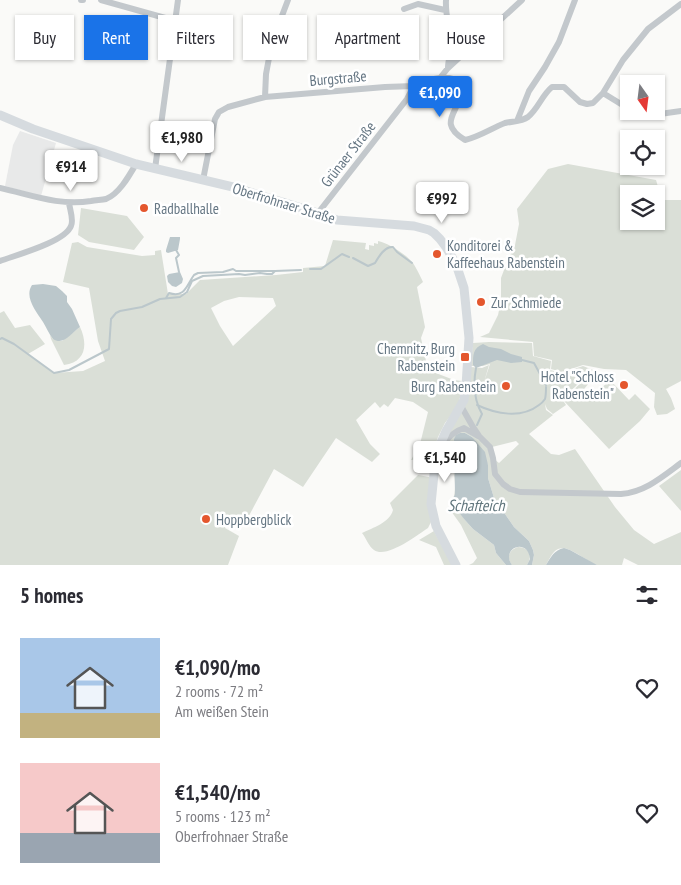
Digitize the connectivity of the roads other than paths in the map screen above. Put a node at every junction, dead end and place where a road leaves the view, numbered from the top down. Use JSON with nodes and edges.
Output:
{"nodes":[{"id":1,"x":101,"y":0,"type":"edge"},
{"id":2,"x":178,"y":0,"type":"edge"},
{"id":3,"x":288,"y":0,"type":"edge"},
{"id":4,"x":446,"y":0,"type":"edge"},
{"id":5,"x":522,"y":0,"type":"edge"},
{"id":6,"x":575,"y":0,"type":"edge"},
{"id":7,"x":681,"y":4,"type":"edge"},
{"id":8,"x":404,"y":9,"type":"dead end"},
{"id":9,"x":445,"y":10,"type":"junction"},
{"id":10,"x":177,"y":15,"type":"edge"},
{"id":11,"x":158,"y":16,"type":"edge"},
{"id":12,"x":171,"y":60,"type":"edge"},
{"id":13,"x":448,"y":68,"type":"junction"},
{"id":14,"x":440,"y":78,"type":"junction"},
{"id":15,"x":414,"y":86,"type":"junction"},
{"id":16,"x":603,"y":93,"type":"junction"},
{"id":17,"x":265,"y":97,"type":"junction"},
{"id":18,"x":620,"y":103,"type":"edge"},
{"id":19,"x":681,"y":111,"type":"edge"},
{"id":20,"x":665,"y":113,"type":"edge"},
{"id":21,"x":0,"y":115,"type":"edge"},
{"id":22,"x":517,"y":121,"type":"junction"},
{"id":23,"x":136,"y":164,"type":"junction"},
{"id":24,"x":156,"y":169,"type":"junction"},
{"id":25,"x":203,"y":180,"type":"junction"},
{"id":26,"x":0,"y":188,"type":"edge"},
{"id":27,"x":69,"y":203,"type":"junction"},
{"id":28,"x":318,"y":213,"type":"junction"},
{"id":29,"x":0,"y":260,"type":"edge"},
{"id":30,"x":460,"y":406,"type":"junction"},
{"id":31,"x":479,"y":436,"type":"junction"},
{"id":32,"x":438,"y":449,"type":"junction"},
{"id":33,"x":681,"y":464,"type":"edge"},
{"id":34,"x":456,"y":565,"type":"edge"}],
"edges":[{"from":1,"to":11,"type":"street"},
{"from":2,"to":10,"type":"street"},
{"from":3,"to":17,"type":"street"},
{"from":4,"to":9,"type":"street"},
{"from":5,"to":13,"type":"street"},
{"from":6,"to":22,"type":"street"},
{"from":7,"to":16,"type":"street"},
{"from":8,"to":9,"type":"street"},
{"from":9,"to":13,"type":"street"},
{"from":12,"to":24,"type":"street"},
{"from":13,"to":14,"type":"street"},
{"from":14,"to":15,"type":"street","name":"Burgstraße"},
{"from":14,"to":22,"type":"street"},
{"from":15,"to":17,"type":"street","name":"Burgstraße"},
{"from":15,"to":28,"type":"street","name":"Grünaer Straße"},
{"from":16,"to":18,"type":"street"},
{"from":16,"to":22,"type":"street"},
{"from":17,"to":25,"type":"street","name":"Burgstraße"},
{"from":19,"to":20,"type":"street"},
{"from":21,"to":23,"type":"main road","name":"Oberfrohnaer Straße"},
{"from":23,"to":24,"type":"main road","name":"Oberfrohnaer Straße"},
{"from":23,"to":27,"type":"street"},
{"from":24,"to":25,"type":"main road","name":"Oberfrohnaer Straße"},
{"from":25,"to":28,"type":"main road","name":"Oberfrohnaer Straße"},
{"from":26,"to":27,"type":"street"},
{"from":27,"to":29,"type":"street"},
{"from":28,"to":30,"type":"main road","name":"Oberfrohnaer Straße"},
{"from":30,"to":31,"type":"street"},
{"from":30,"to":32,"type":"main road","name":"Oberfrohnaer Straße"},
{"from":31,"to":32,"type":"street"},
{"from":31,"to":33,"type":"street"},
{"from":32,"to":34,"type":"main road","name":"Oberfrohnaer Straße"}]}
